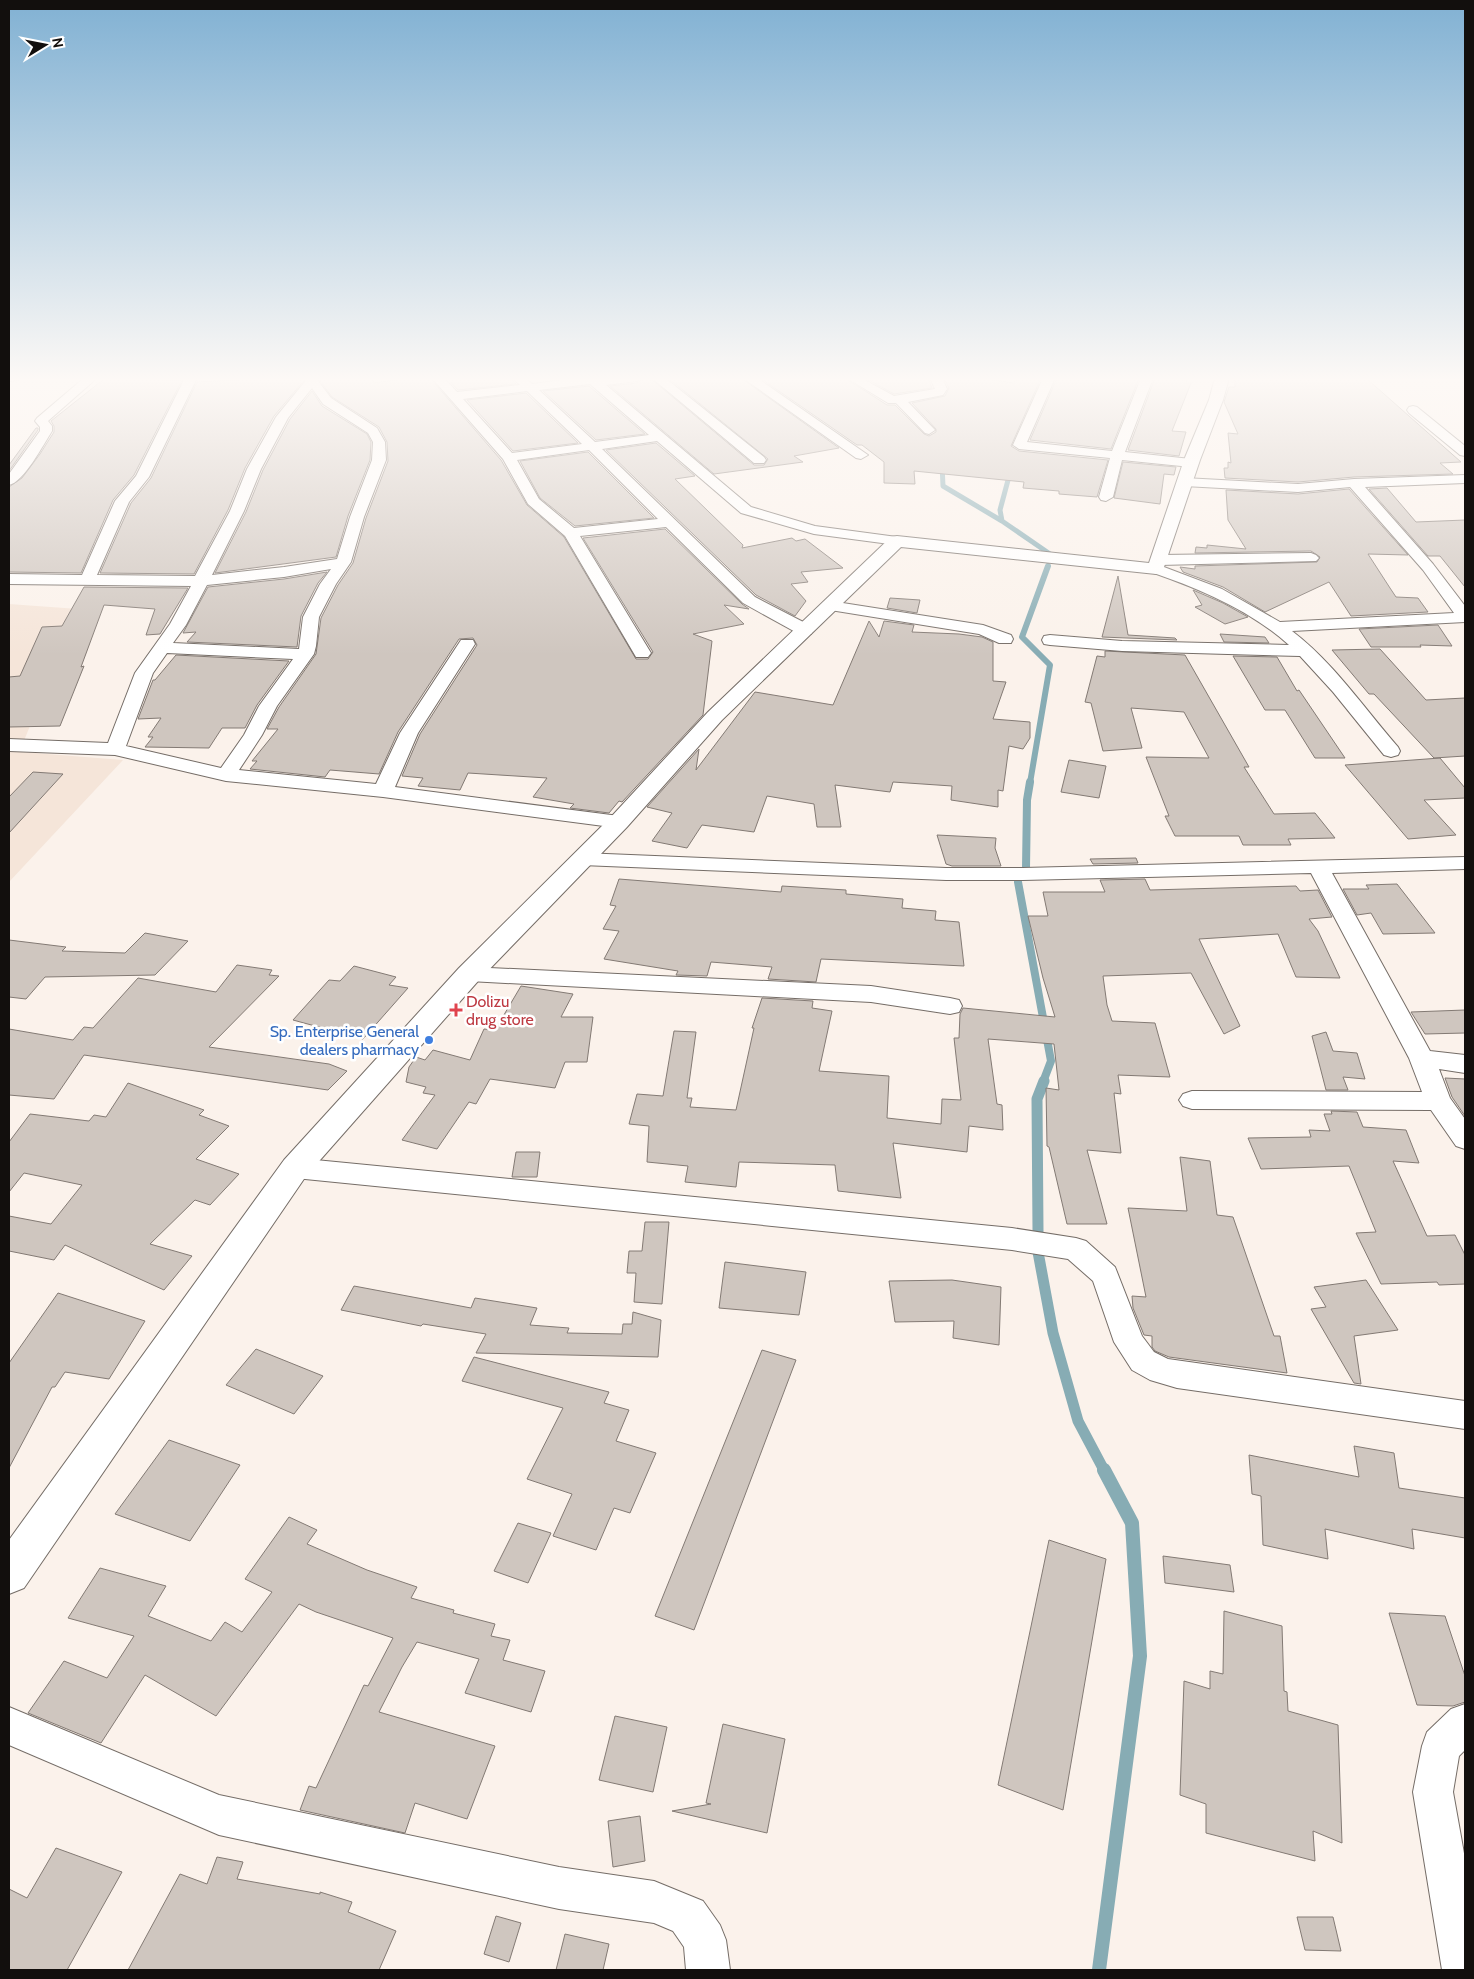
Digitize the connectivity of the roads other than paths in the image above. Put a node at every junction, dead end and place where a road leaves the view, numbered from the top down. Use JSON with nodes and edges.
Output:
{"nodes":[{"id":1,"x":19,"y":470,"type":"edge"},
{"id":2,"x":145,"y":470,"type":"edge"},
{"id":3,"x":253,"y":470,"type":"edge"},
{"id":4,"x":375,"y":470,"type":"edge"},
{"id":5,"x":516,"y":470,"type":"edge"},
{"id":6,"x":616,"y":470,"type":"edge"},
{"id":7,"x":700,"y":470,"type":"edge"},
{"id":8,"x":1113,"y":470,"type":"edge"},
{"id":9,"x":1188,"y":470,"type":"edge"},
{"id":10,"x":1465,"y":479,"type":"edge"},
{"id":11,"x":9,"y":481,"type":"edge"},
{"id":12,"x":1184,"y":482,"type":"junction"},
{"id":13,"x":1354,"y":483,"type":"junction"},
{"id":14,"x":1106,"y":497,"type":"dead end"},
{"id":15,"x":669,"y":522,"type":"junction"},
{"id":16,"x":571,"y":534,"type":"junction"},
{"id":17,"x":897,"y":542,"type":"junction"},
{"id":18,"x":1311,"y":558,"type":"dead end"},
{"id":19,"x":343,"y":562,"type":"junction"},
{"id":20,"x":1158,"y":565,"type":"junction"},
{"id":21,"x":9,"y":579,"type":"edge"},
{"id":22,"x":88,"y":580,"type":"junction"},
{"id":23,"x":200,"y":580,"type":"junction"},
{"id":24,"x":830,"y":606,"type":"junction"},
{"id":25,"x":1465,"y":616,"type":"edge"},
{"id":26,"x":1277,"y":627,"type":"junction"},
{"id":27,"x":804,"y":630,"type":"junction"},
{"id":28,"x":1005,"y":639,"type":"dead end"},
{"id":29,"x":1050,"y":640,"type":"dead end"},
{"id":30,"x":467,"y":644,"type":"dead end"},
{"id":31,"x":162,"y":648,"type":"junction"},
{"id":32,"x":1306,"y":651,"type":"junction"},
{"id":33,"x":642,"y":653,"type":"dead end"},
{"id":34,"x":305,"y":654,"type":"junction"},
{"id":35,"x":10,"y":746,"type":"edge"},
{"id":36,"x":114,"y":749,"type":"junction"},
{"id":37,"x":1391,"y":751,"type":"dead end"},
{"id":38,"x":226,"y":775,"type":"junction"},
{"id":39,"x":383,"y":791,"type":"junction"},
{"id":40,"x":619,"y":822,"type":"junction"},
{"id":41,"x":582,"y":859,"type":"junction"},
{"id":42,"x":1465,"y":863,"type":"edge"},
{"id":43,"x":1318,"y":867,"type":"junction"},
{"id":44,"x":469,"y":974,"type":"junction"},
{"id":45,"x":950,"y":1006,"type":"dead end"},
{"id":46,"x":1422,"y":1058,"type":"junction"},
{"id":47,"x":1465,"y":1064,"type":"edge"},
{"id":48,"x":1192,"y":1100,"type":"dead end"},
{"id":49,"x":1438,"y":1101,"type":"junction"},
{"id":50,"x":1465,"y":1139,"type":"edge"},
{"id":51,"x":295,"y":1168,"type":"junction"},
{"id":52,"x":1465,"y":1415,"type":"edge"},
{"id":53,"x":9,"y":1574,"type":"edge"},
{"id":54,"x":1465,"y":1723,"type":"edge"},
{"id":55,"x":9,"y":1726,"type":"edge"},
{"id":56,"x":708,"y":1970,"type":"edge"},
{"id":57,"x":1464,"y":1970,"type":"edge"}],
"edges":[{"from":1,"to":11,"type":"street"},
{"from":2,"to":22,"type":"street"},
{"from":3,"to":23,"type":"street"},
{"from":4,"to":19,"type":"street"},
{"from":5,"to":16,"type":"street"},
{"from":6,"to":15,"type":"street"},
{"from":7,"to":17,"type":"street"},
{"from":8,"to":14,"type":"street"},
{"from":9,"to":12,"type":"street"},
{"from":10,"to":13,"type":"street"},
{"from":12,"to":13,"type":"street"},
{"from":12,"to":20,"type":"street"},
{"from":13,"to":25,"type":"street"},
{"from":15,"to":16,"type":"street"},
{"from":15,"to":27,"type":"street"},
{"from":16,"to":33,"type":"street"},
{"from":17,"to":20,"type":"street"},
{"from":17,"to":24,"type":"street"},
{"from":18,"to":20,"type":"street"},
{"from":19,"to":23,"type":"street"},
{"from":19,"to":34,"type":"street"},
{"from":20,"to":26,"type":"street"},
{"from":21,"to":22,"type":"street"},
{"from":22,"to":23,"type":"street"},
{"from":23,"to":31,"type":"street"},
{"from":24,"to":27,"type":"street"},
{"from":24,"to":28,"type":"street"},
{"from":25,"to":26,"type":"street"},
{"from":26,"to":32,"type":"street"},
{"from":27,"to":40,"type":"street"},
{"from":29,"to":32,"type":"street"},
{"from":30,"to":39,"type":"street"},
{"from":31,"to":34,"type":"street"},
{"from":31,"to":36,"type":"street"},
{"from":32,"to":37,"type":"street"},
{"from":34,"to":38,"type":"street"},
{"from":35,"to":36,"type":"street"},
{"from":36,"to":38,"type":"street"},
{"from":38,"to":39,"type":"street"},
{"from":39,"to":40,"type":"street"},
{"from":40,"to":41,"type":"street"},
{"from":41,"to":43,"type":"street"},
{"from":41,"to":44,"type":"street"},
{"from":42,"to":43,"type":"street"},
{"from":43,"to":46,"type":"street"},
{"from":44,"to":45,"type":"street"},
{"from":44,"to":51,"type":"street"},
{"from":46,"to":47,"type":"street"},
{"from":46,"to":49,"type":"street"},
{"from":48,"to":49,"type":"street"},
{"from":49,"to":50,"type":"street"},
{"from":51,"to":52,"type":"street"},
{"from":51,"to":53,"type":"street"},
{"from":54,"to":57,"type":"street"},
{"from":55,"to":56,"type":"street"}]}
